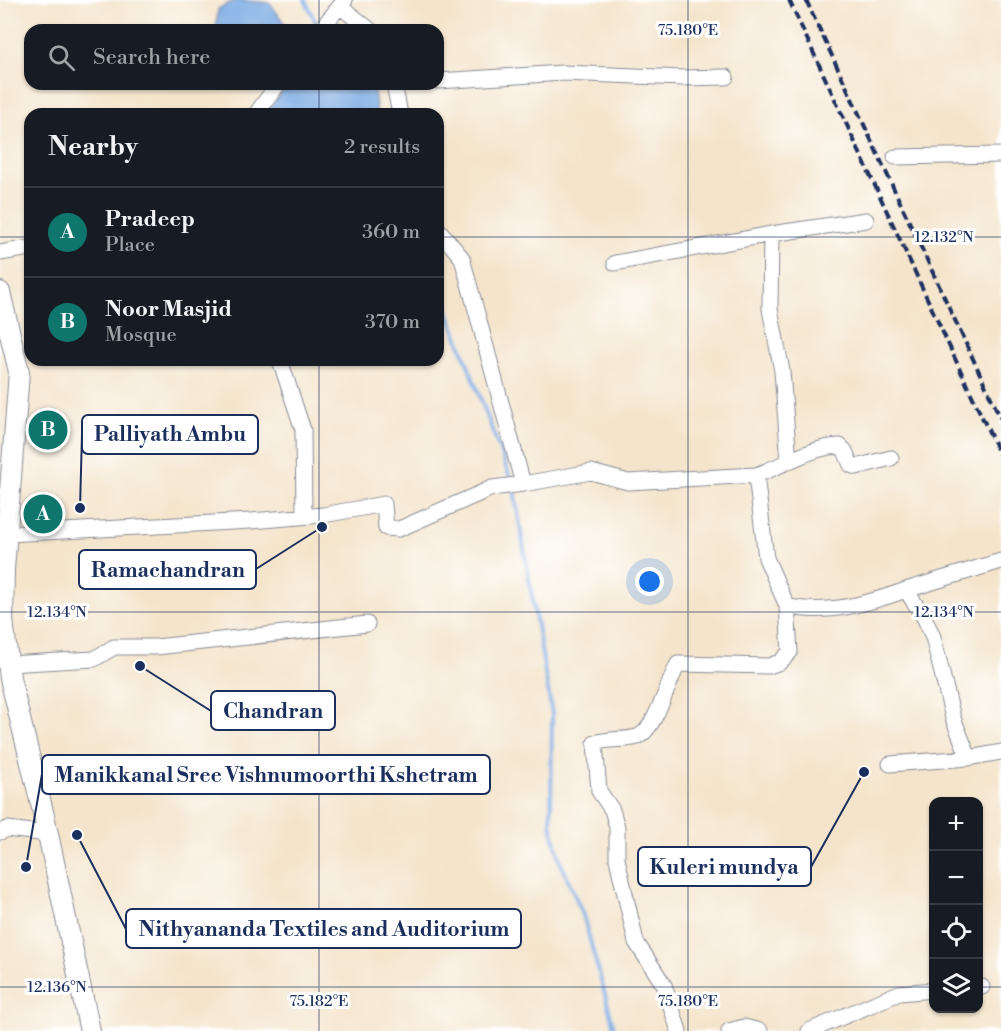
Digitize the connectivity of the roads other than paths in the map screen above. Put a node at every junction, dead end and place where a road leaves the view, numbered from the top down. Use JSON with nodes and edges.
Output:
{"nodes":[{"id":1,"x":343,"y":4,"type":"edge"},
{"id":2,"x":325,"y":24,"type":"edge"},
{"id":3,"x":364,"y":24,"type":"edge"},
{"id":4,"x":726,"y":77,"type":"dead end"},
{"id":5,"x":444,"y":81,"type":"edge"},
{"id":6,"x":274,"y":90,"type":"edge"},
{"id":7,"x":395,"y":90,"type":"edge"},
{"id":8,"x":260,"y":108,"type":"edge"},
{"id":9,"x":399,"y":108,"type":"edge"},
{"id":10,"x":1001,"y":155,"type":"edge"},
{"id":11,"x":895,"y":157,"type":"dead end"},
{"id":12,"x":866,"y":220,"type":"dead end"},
{"id":13,"x":771,"y":234,"type":"junction"},
{"id":14,"x":444,"y":237,"type":"edge"},
{"id":15,"x":24,"y":249,"type":"edge"},
{"id":16,"x":0,"y":253,"type":"edge"},
{"id":17,"x":615,"y":263,"type":"dead end"},
{"id":18,"x":0,"y":292,"type":"edge"},
{"id":19,"x":282,"y":366,"type":"edge"},
{"id":20,"x":891,"y":458,"type":"dead end"},
{"id":21,"x":789,"y":461,"type":"junction"},
{"id":22,"x":756,"y":475,"type":"junction"},
{"id":23,"x":516,"y":485,"type":"junction"},
{"id":24,"x":304,"y":516,"type":"junction"},
{"id":25,"x":5,"y":523,"type":"edge"},
{"id":26,"x":1001,"y":561,"type":"edge"},
{"id":27,"x":906,"y":590,"type":"junction"},
{"id":28,"x":787,"y":606,"type":"junction"},
{"id":29,"x":367,"y":624,"type":"dead end"},
{"id":30,"x":8,"y":664,"type":"junction"},
{"id":31,"x":1001,"y":752,"type":"edge"},
{"id":32,"x":969,"y":758,"type":"junction"},
{"id":33,"x":890,"y":764,"type":"dead end"},
{"id":34,"x":0,"y":832,"type":"edge"},
{"id":35,"x":48,"y":834,"type":"junction"},
{"id":36,"x":929,"y":990,"type":"edge"},
{"id":37,"x":90,"y":1031,"type":"edge"},
{"id":38,"x":679,"y":1031,"type":"edge"},
{"id":39,"x":729,"y":1031,"type":"edge"},
{"id":40,"x":760,"y":1031,"type":"edge"},
{"id":41,"x":809,"y":1031,"type":"edge"}],
"edges":[{"from":1,"to":2,"type":"street"},
{"from":1,"to":3,"type":"street"},
{"from":4,"to":5,"type":"street"},
{"from":6,"to":8,"type":"street"},
{"from":7,"to":9,"type":"street"},
{"from":10,"to":11,"type":"street"},
{"from":12,"to":13,"type":"street"},
{"from":13,"to":17,"type":"street"},
{"from":13,"to":21,"type":"street"},
{"from":14,"to":23,"type":"street"},
{"from":15,"to":16,"type":"street"},
{"from":18,"to":25,"type":"main road"},
{"from":19,"to":24,"type":"street"},
{"from":20,"to":21,"type":"street"},
{"from":21,"to":22,"type":"street"},
{"from":22,"to":23,"type":"street"},
{"from":22,"to":28,"type":"street"},
{"from":23,"to":24,"type":"street"},
{"from":24,"to":25,"type":"street"},
{"from":25,"to":30,"type":"main road"},
{"from":26,"to":27,"type":"street"},
{"from":27,"to":28,"type":"street"},
{"from":27,"to":32,"type":"street"},
{"from":28,"to":38,"type":"street"},
{"from":29,"to":30,"type":"street"},
{"from":30,"to":35,"type":"main road"},
{"from":31,"to":32,"type":"street"},
{"from":32,"to":33,"type":"street"},
{"from":34,"to":35,"type":"street"},
{"from":35,"to":37,"type":"main road"},
{"from":36,"to":41,"type":"street"},
{"from":39,"to":40,"type":"street"}]}
